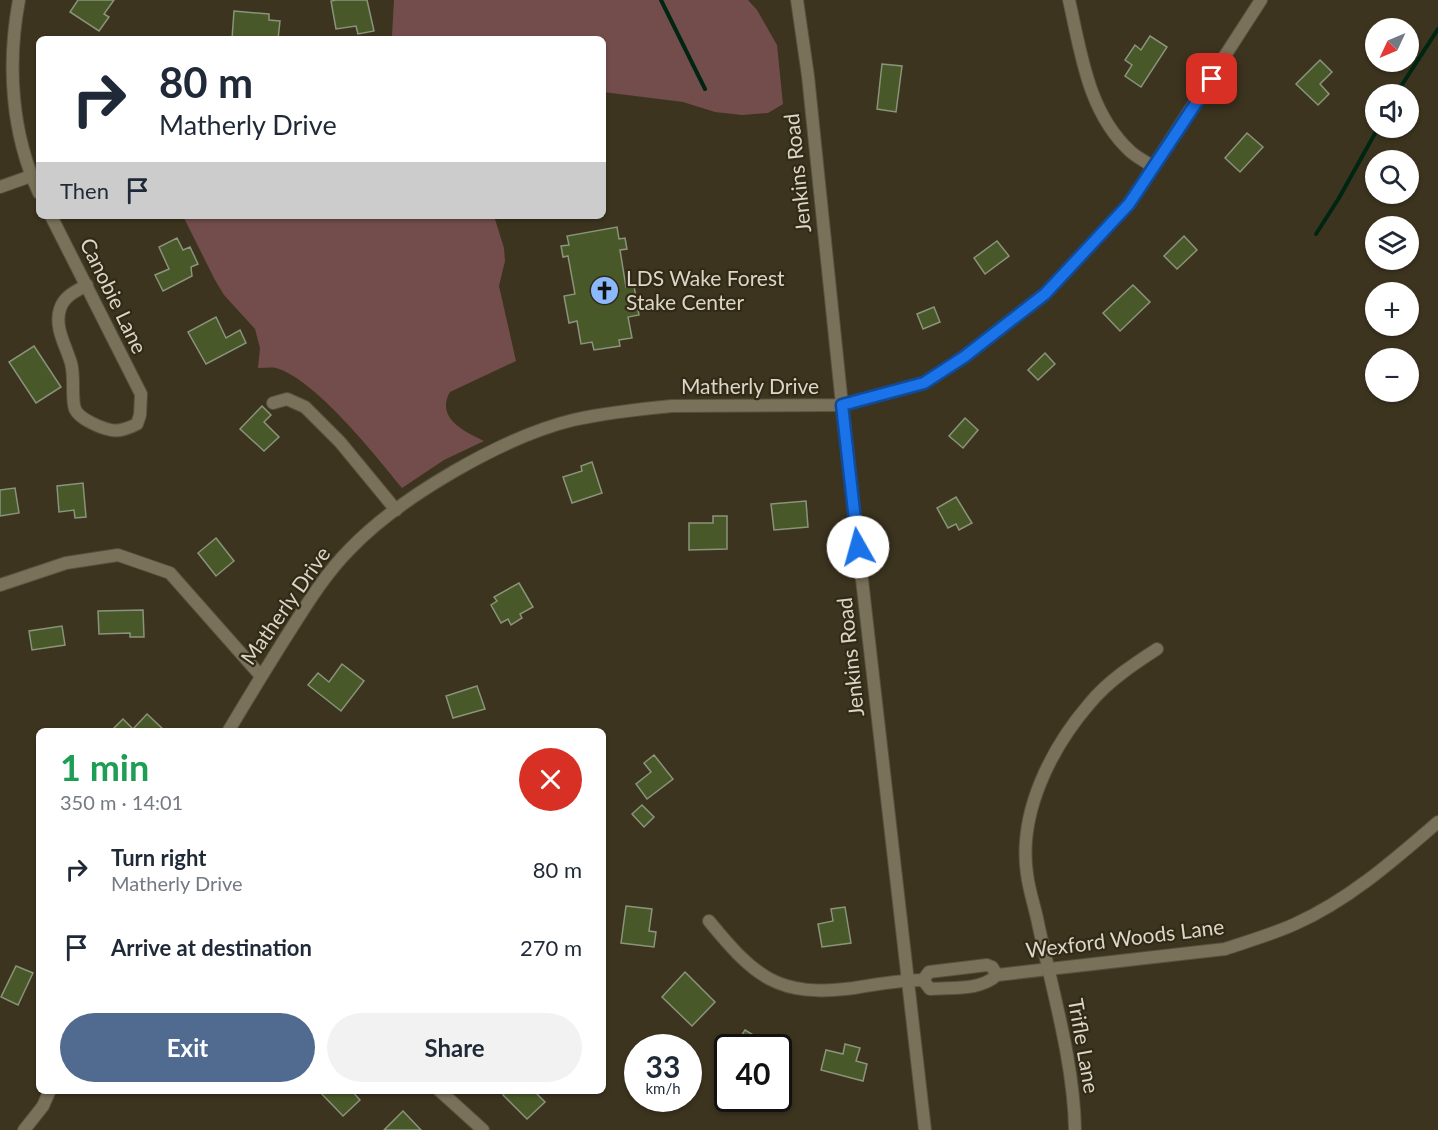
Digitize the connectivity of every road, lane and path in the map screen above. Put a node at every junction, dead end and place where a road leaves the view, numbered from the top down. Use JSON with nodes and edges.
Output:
{"nodes":[{"id":1,"x":19,"y":0,"type":"edge"},
{"id":2,"x":797,"y":0,"type":"edge"},
{"id":3,"x":1070,"y":0,"type":"edge"},
{"id":4,"x":1261,"y":0,"type":"edge"},
{"id":5,"x":1154,"y":168,"type":"junction"},
{"id":6,"x":32,"y":176,"type":"junction"},
{"id":7,"x":36,"y":186,"type":"edge"},
{"id":8,"x":0,"y":187,"type":"edge"},
{"id":9,"x":53,"y":219,"type":"edge"},
{"id":10,"x":87,"y":285,"type":"junction"},
{"id":11,"x":273,"y":403,"type":"dead end"},
{"id":12,"x":842,"y":405,"type":"junction"},
{"id":13,"x":396,"y":510,"type":"junction"},
{"id":14,"x":0,"y":585,"type":"edge"},
{"id":15,"x":1157,"y":649,"type":"dead end"},
{"id":16,"x":261,"y":676,"type":"junction"},
{"id":17,"x":230,"y":728,"type":"edge"},
{"id":18,"x":1438,"y":822,"type":"edge"},
{"id":19,"x":709,"y":921,"type":"dead end"},
{"id":20,"x":1047,"y":969,"type":"junction"},
{"id":21,"x":997,"y":975,"type":"junction"},
{"id":22,"x":908,"y":980,"type":"junction"},
{"id":23,"x":923,"y":980,"type":"junction"},
{"id":24,"x":48,"y":1094,"type":"edge"},
{"id":25,"x":443,"y":1094,"type":"edge"},
{"id":26,"x":24,"y":1130,"type":"edge"},
{"id":27,"x":483,"y":1130,"type":"edge"},
{"id":28,"x":925,"y":1130,"type":"edge"},
{"id":29,"x":1075,"y":1130,"type":"edge"}],
"edges":[{"from":1,"to":6,"type":"street"},
{"from":2,"to":12,"type":"street","name":"Jenkins Road"},
{"from":3,"to":5,"type":"street"},
{"from":4,"to":5,"type":"street","name":"Matherly Drive"},
{"from":5,"to":12,"type":"street","name":"Matherly Drive"},
{"from":6,"to":7,"type":"street"},
{"from":6,"to":8,"type":"street"},
{"from":9,"to":10,"type":"street","name":"Canobie Lane"},
{"from":10,"to":10,"type":"street","name":"Canobie Lane"},
{"from":11,"to":13,"type":"street"},
{"from":12,"to":13,"type":"street","name":"Matherly Drive"},
{"from":12,"to":22,"type":"street","name":"Jenkins Road"},
{"from":13,"to":16,"type":"street","name":"Matherly Drive"},
{"from":14,"to":16,"type":"street"},
{"from":15,"to":20,"type":"street","name":"Trifle Lane"},
{"from":16,"to":17,"type":"street","name":"Matherly Drive"},
{"from":18,"to":20,"type":"street","name":"Wexford Woods Lane"},
{"from":19,"to":22,"type":"street","name":"Wexford Woods Lane"},
{"from":20,"to":21,"type":"street","name":"Wexford Woods Lane"},
{"from":20,"to":29,"type":"street","name":"Trifle Lane"},
{"from":21,"to":23,"type":"street","name":"Wexford Woods Lane"},
{"from":21,"to":23,"type":"street","name":"Wexford Woods Lane"},
{"from":22,"to":23,"type":"street","name":"Wexford Woods Lane"},
{"from":22,"to":28,"type":"street","name":"Jenkins Road"},
{"from":24,"to":26,"type":"street"},
{"from":25,"to":27,"type":"street"}]}
